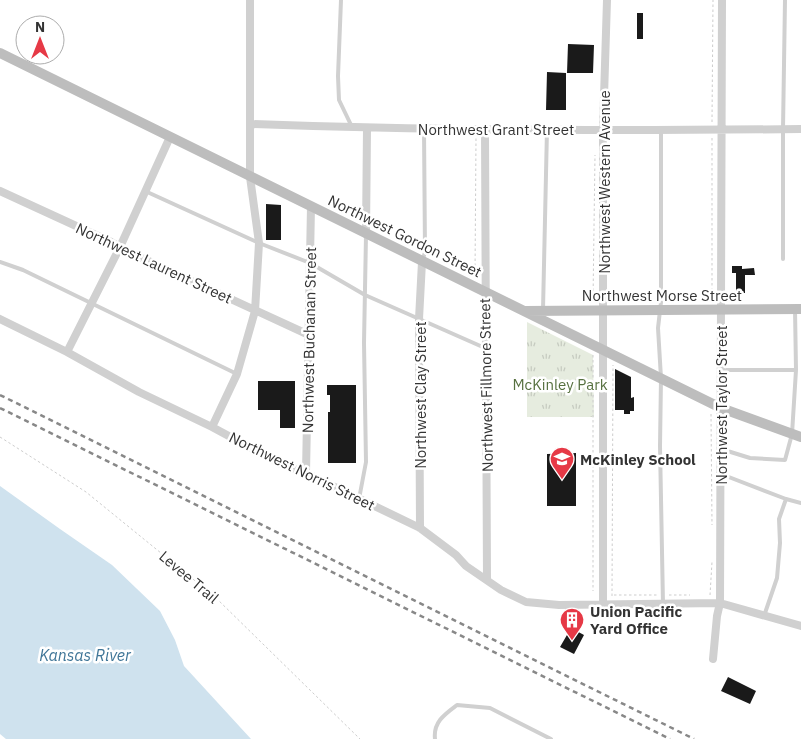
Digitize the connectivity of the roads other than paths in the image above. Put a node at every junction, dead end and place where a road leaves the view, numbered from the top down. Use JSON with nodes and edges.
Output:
{"nodes":[{"id":1,"x":250,"y":0,"type":"edge"},
{"id":2,"x":341,"y":0,"type":"edge"},
{"id":3,"x":607,"y":0,"type":"edge"},
{"id":4,"x":722,"y":0,"type":"edge"},
{"id":5,"x":785,"y":0,"type":"edge"},
{"id":6,"x":0,"y":53,"type":"edge"},
{"id":7,"x":250,"y":124,"type":"junction"},
{"id":8,"x":352,"y":128,"type":"junction"},
{"id":9,"x":366,"y":128,"type":"junction"},
{"id":10,"x":722,"y":128,"type":"junction"},
{"id":11,"x":424,"y":129,"type":"junction"},
{"id":12,"x":547,"y":129,"type":"junction"},
{"id":13,"x":603,"y":129,"type":"junction"},
{"id":14,"x":661,"y":129,"type":"junction"},
{"id":15,"x":782,"y":129,"type":"junction"},
{"id":16,"x":801,"y":129,"type":"edge"},
{"id":17,"x":485,"y":130,"type":"junction"},
{"id":18,"x":170,"y":137,"type":"junction"},
{"id":19,"x":250,"y":177,"type":"junction"},
{"id":20,"x":0,"y":191,"type":"edge"},
{"id":21,"x":145,"y":191,"type":"junction"},
{"id":22,"x":311,"y":206,"type":"junction"},
{"id":23,"x":366,"y":234,"type":"junction"},
{"id":24,"x":259,"y":243,"type":"junction"},
{"id":25,"x":120,"y":246,"type":"junction"},
{"id":26,"x":783,"y":259,"type":"dead end"},
{"id":27,"x":0,"y":262,"type":"edge"},
{"id":28,"x":422,"y":262,"type":"junction"},
{"id":29,"x":310,"y":263,"type":"junction"},
{"id":30,"x":485,"y":293,"type":"junction"},
{"id":31,"x":365,"y":295,"type":"junction"},
{"id":32,"x":92,"y":303,"type":"junction"},
{"id":33,"x":603,"y":306,"type":"junction"},
{"id":34,"x":717,"y":309,"type":"junction"},
{"id":35,"x":798,"y":309,"type":"edge"},
{"id":36,"x":543,"y":310,"type":"junction"},
{"id":37,"x":660,"y":310,"type":"junction"},
{"id":38,"x":255,"y":311,"type":"junction"},
{"id":39,"x":523,"y":311,"type":"junction"},
{"id":40,"x":419,"y":318,"type":"junction"},
{"id":41,"x":0,"y":319,"type":"edge"},
{"id":42,"x":309,"y":335,"type":"junction"},
{"id":43,"x":485,"y":348,"type":"junction"},
{"id":44,"x":67,"y":352,"type":"junction"},
{"id":45,"x":598,"y":353,"type":"junction"},
{"id":46,"x":721,"y":370,"type":"junction"},
{"id":47,"x":796,"y":370,"type":"junction"},
{"id":48,"x":237,"y":374,"type":"junction"},
{"id":49,"x":661,"y":378,"type":"junction"},
{"id":50,"x":721,"y":408,"type":"junction"},
{"id":51,"x":212,"y":427,"type":"junction"},
{"id":52,"x":796,"y":435,"type":"edge"},
{"id":53,"x":721,"y":449,"type":"junction"},
{"id":54,"x":306,"y":474,"type":"junction"},
{"id":55,"x":721,"y":474,"type":"junction"},
{"id":56,"x":786,"y":499,"type":"junction"},
{"id":57,"x":359,"y":500,"type":"junction"},
{"id":58,"x":801,"y":504,"type":"edge"},
{"id":59,"x":420,"y":528,"type":"junction"},
{"id":60,"x":487,"y":580,"type":"junction"},
{"id":61,"x":720,"y":603,"type":"junction"},
{"id":62,"x":602,"y":604,"type":"junction"},
{"id":63,"x":663,"y":604,"type":"junction"},
{"id":64,"x":764,"y":616,"type":"junction"},
{"id":65,"x":801,"y":626,"type":"edge"},
{"id":66,"x":713,"y":659,"type":"dead end"},
{"id":67,"x":435,"y":739,"type":"edge"},
{"id":68,"x":551,"y":739,"type":"edge"}],
"edges":[{"from":1,"to":7,"type":"street"},
{"from":2,"to":8,"type":"lane"},
{"from":3,"to":13,"type":"street","name":"Northwest Western Avenue"},
{"from":4,"to":10,"type":"street","name":"Northwest Taylor Street"},
{"from":5,"to":15,"type":"lane"},
{"from":6,"to":18,"type":"main road","name":"Northwest Gordon Street"},
{"from":7,"to":8,"type":"street","name":"Northwest Grant Street"},
{"from":7,"to":19,"type":"street"},
{"from":8,"to":9,"type":"street","name":"Northwest Grant Street"},
{"from":9,"to":11,"type":"street","name":"Northwest Grant Street"},
{"from":9,"to":23,"type":"street"},
{"from":10,"to":14,"type":"street","name":"Northwest Grant Street"},
{"from":10,"to":15,"type":"street","name":"Northwest Grant Street"},
{"from":10,"to":34,"type":"street","name":"Northwest Taylor Street"},
{"from":11,"to":17,"type":"street","name":"Northwest Grant Street"},
{"from":11,"to":28,"type":"lane"},
{"from":12,"to":13,"type":"street","name":"Northwest Grant Street"},
{"from":12,"to":17,"type":"street","name":"Northwest Grant Street"},
{"from":12,"to":36,"type":"lane"},
{"from":13,"to":14,"type":"street","name":"Northwest Grant Street"},
{"from":13,"to":33,"type":"street","name":"Northwest Western Avenue"},
{"from":14,"to":37,"type":"lane"},
{"from":15,"to":16,"type":"street","name":"Northwest Grant Street"},
{"from":15,"to":26,"type":"lane"},
{"from":17,"to":30,"type":"street","name":"Northwest Fillmore Street"},
{"from":18,"to":19,"type":"main road","name":"Northwest Gordon Street"},
{"from":18,"to":21,"type":"street"},
{"from":19,"to":22,"type":"main road","name":"Northwest Gordon Street"},
{"from":19,"to":24,"type":"street"},
{"from":20,"to":25,"type":"street","name":"Northwest Laurent Street"},
{"from":21,"to":24,"type":"lane"},
{"from":21,"to":25,"type":"street"},
{"from":22,"to":23,"type":"main road","name":"Northwest Gordon Street"},
{"from":22,"to":29,"type":"street","name":"Northwest Buchanan Street"},
{"from":23,"to":28,"type":"main road","name":"Northwest Gordon Street"},
{"from":23,"to":31,"type":"lane"},
{"from":24,"to":29,"type":"lane"},
{"from":24,"to":38,"type":"street"},
{"from":25,"to":32,"type":"street"},
{"from":25,"to":38,"type":"street","name":"Northwest Laurent Street"},
{"from":27,"to":32,"type":"lane"},
{"from":28,"to":30,"type":"main road","name":"Northwest Gordon Street"},
{"from":28,"to":40,"type":"street","name":"Northwest Clay Street"},
{"from":29,"to":31,"type":"lane"},
{"from":29,"to":42,"type":"street","name":"Northwest Buchanan Street"},
{"from":30,"to":39,"type":"main road","name":"Northwest Gordon Street"},
{"from":30,"to":43,"type":"street","name":"Northwest Fillmore Street"},
{"from":31,"to":40,"type":"lane"},
{"from":31,"to":57,"type":"lane"},
{"from":32,"to":44,"type":"street"},
{"from":32,"to":48,"type":"lane"},
{"from":33,"to":36,"type":"main road","name":"Northwest Morse Street"},
{"from":33,"to":37,"type":"main road","name":"Northwest Morse Street"},
{"from":33,"to":45,"type":"street","name":"Northwest Western Avenue"},
{"from":34,"to":35,"type":"main road","name":"Northwest Morse Street"},
{"from":34,"to":37,"type":"main road","name":"Northwest Morse Street"},
{"from":34,"to":46,"type":"street","name":"Northwest Taylor Street"},
{"from":35,"to":47,"type":"lane"},
{"from":36,"to":39,"type":"main road","name":"Northwest Morse Street"},
{"from":37,"to":49,"type":"lane"},
{"from":38,"to":42,"type":"street","name":"Northwest Laurent Street"},
{"from":38,"to":48,"type":"street"},
{"from":39,"to":45,"type":"main road","name":"Northwest Gordon Street"},
{"from":40,"to":43,"type":"lane"},
{"from":40,"to":59,"type":"street","name":"Northwest Clay Street"},
{"from":41,"to":44,"type":"street","name":"Northwest Norris Street"},
{"from":42,"to":54,"type":"street","name":"Northwest Buchanan Street"},
{"from":43,"to":60,"type":"street","name":"Northwest Fillmore Street"},
{"from":44,"to":51,"type":"street","name":"Northwest Norris Street"},
{"from":45,"to":49,"type":"main road","name":"Northwest Gordon Street"},
{"from":45,"to":62,"type":"street","name":"Northwest Western Avenue"},
{"from":46,"to":47,"type":"lane"},
{"from":46,"to":50,"type":"street","name":"Northwest Taylor Street"},
{"from":47,"to":52,"type":"lane"},
{"from":48,"to":51,"type":"street"},
{"from":49,"to":50,"type":"main road","name":"Northwest Gordon Street"},
{"from":49,"to":63,"type":"lane"},
{"from":50,"to":52,"type":"main road","name":"Northwest Gordon Street"},
{"from":50,"to":53,"type":"street","name":"Northwest Taylor Street"},
{"from":51,"to":54,"type":"street","name":"Northwest Norris Street"},
{"from":52,"to":53,"type":"lane"},
{"from":53,"to":55,"type":"street","name":"Northwest Taylor Street"},
{"from":54,"to":57,"type":"street","name":"Northwest Norris Street"},
{"from":55,"to":56,"type":"lane"},
{"from":55,"to":61,"type":"street","name":"Northwest Taylor Street"},
{"from":56,"to":58,"type":"lane"},
{"from":56,"to":64,"type":"lane"},
{"from":57,"to":59,"type":"street","name":"Northwest Norris Street"},
{"from":59,"to":60,"type":"street","name":"Northwest Norris Street"},
{"from":60,"to":62,"type":"street","name":"Northwest Norris Street"},
{"from":61,"to":63,"type":"street"},
{"from":61,"to":64,"type":"street"},
{"from":61,"to":66,"type":"street","name":"Northwest Taylor Street"},
{"from":62,"to":63,"type":"street"},
{"from":64,"to":65,"type":"street"},
{"from":67,"to":68,"type":"lane"}]}
